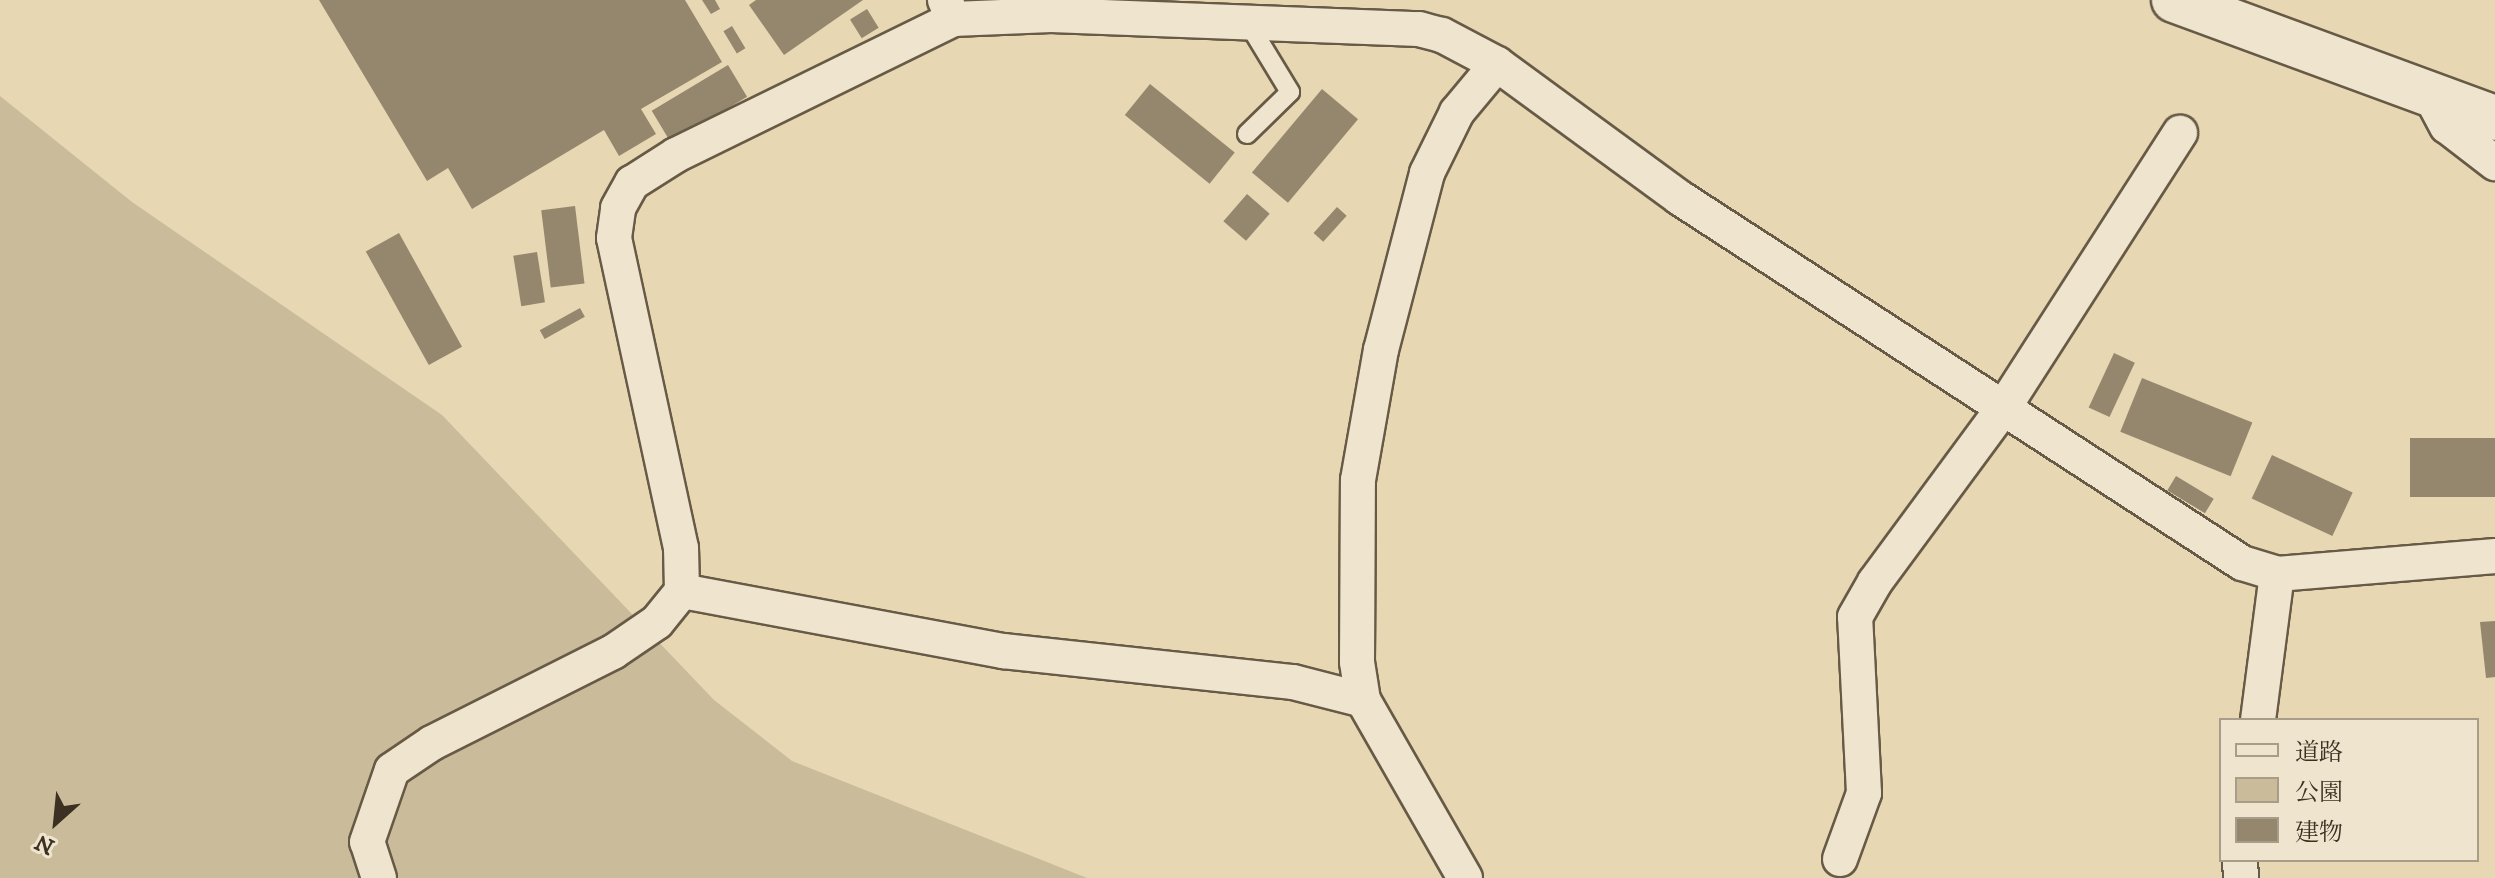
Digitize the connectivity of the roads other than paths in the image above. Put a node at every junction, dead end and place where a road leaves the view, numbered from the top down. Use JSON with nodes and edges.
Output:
{"nodes":[{"id":1,"x":2174,"y":0,"type":"edge"},
{"id":2,"x":949,"y":10,"type":"edge"},
{"id":3,"x":1248,"y":23,"type":"junction"},
{"id":4,"x":1497,"y":64,"type":"junction"},
{"id":5,"x":2428,"y":91,"type":"junction"},
{"id":6,"x":2495,"y":118,"type":"edge"},
{"id":7,"x":2180,"y":133,"type":"dead end"},
{"id":8,"x":1247,"y":134,"type":"dead end"},
{"id":9,"x":2495,"y":163,"type":"edge"},
{"id":10,"x":2004,"y":407,"type":"junction"},
{"id":11,"x":2495,"y":556,"type":"edge"},
{"id":12,"x":2277,"y":574,"type":"junction"},
{"id":13,"x":682,"y":591,"type":"junction"},
{"id":14,"x":1363,"y":700,"type":"junction"},
{"id":15,"x":2258,"y":718,"type":"edge"},
{"id":16,"x":1840,"y":859,"type":"dead end"},
{"id":17,"x":379,"y":878,"type":"edge"},
{"id":18,"x":1465,"y":878,"type":"edge"}],
"edges":[{"from":1,"to":5,"type":"street"},
{"from":2,"to":3,"type":"street"},
{"from":2,"to":13,"type":"street"},
{"from":3,"to":4,"type":"street"},
{"from":3,"to":8,"type":"lane"},
{"from":4,"to":10,"type":"street"},
{"from":4,"to":14,"type":"street"},
{"from":5,"to":6,"type":"street"},
{"from":5,"to":9,"type":"street"},
{"from":7,"to":10,"type":"street"},
{"from":10,"to":12,"type":"street"},
{"from":10,"to":16,"type":"street"},
{"from":11,"to":12,"type":"street"},
{"from":12,"to":15,"type":"street"},
{"from":13,"to":14,"type":"street"},
{"from":13,"to":17,"type":"street"},
{"from":14,"to":18,"type":"street"}]}
